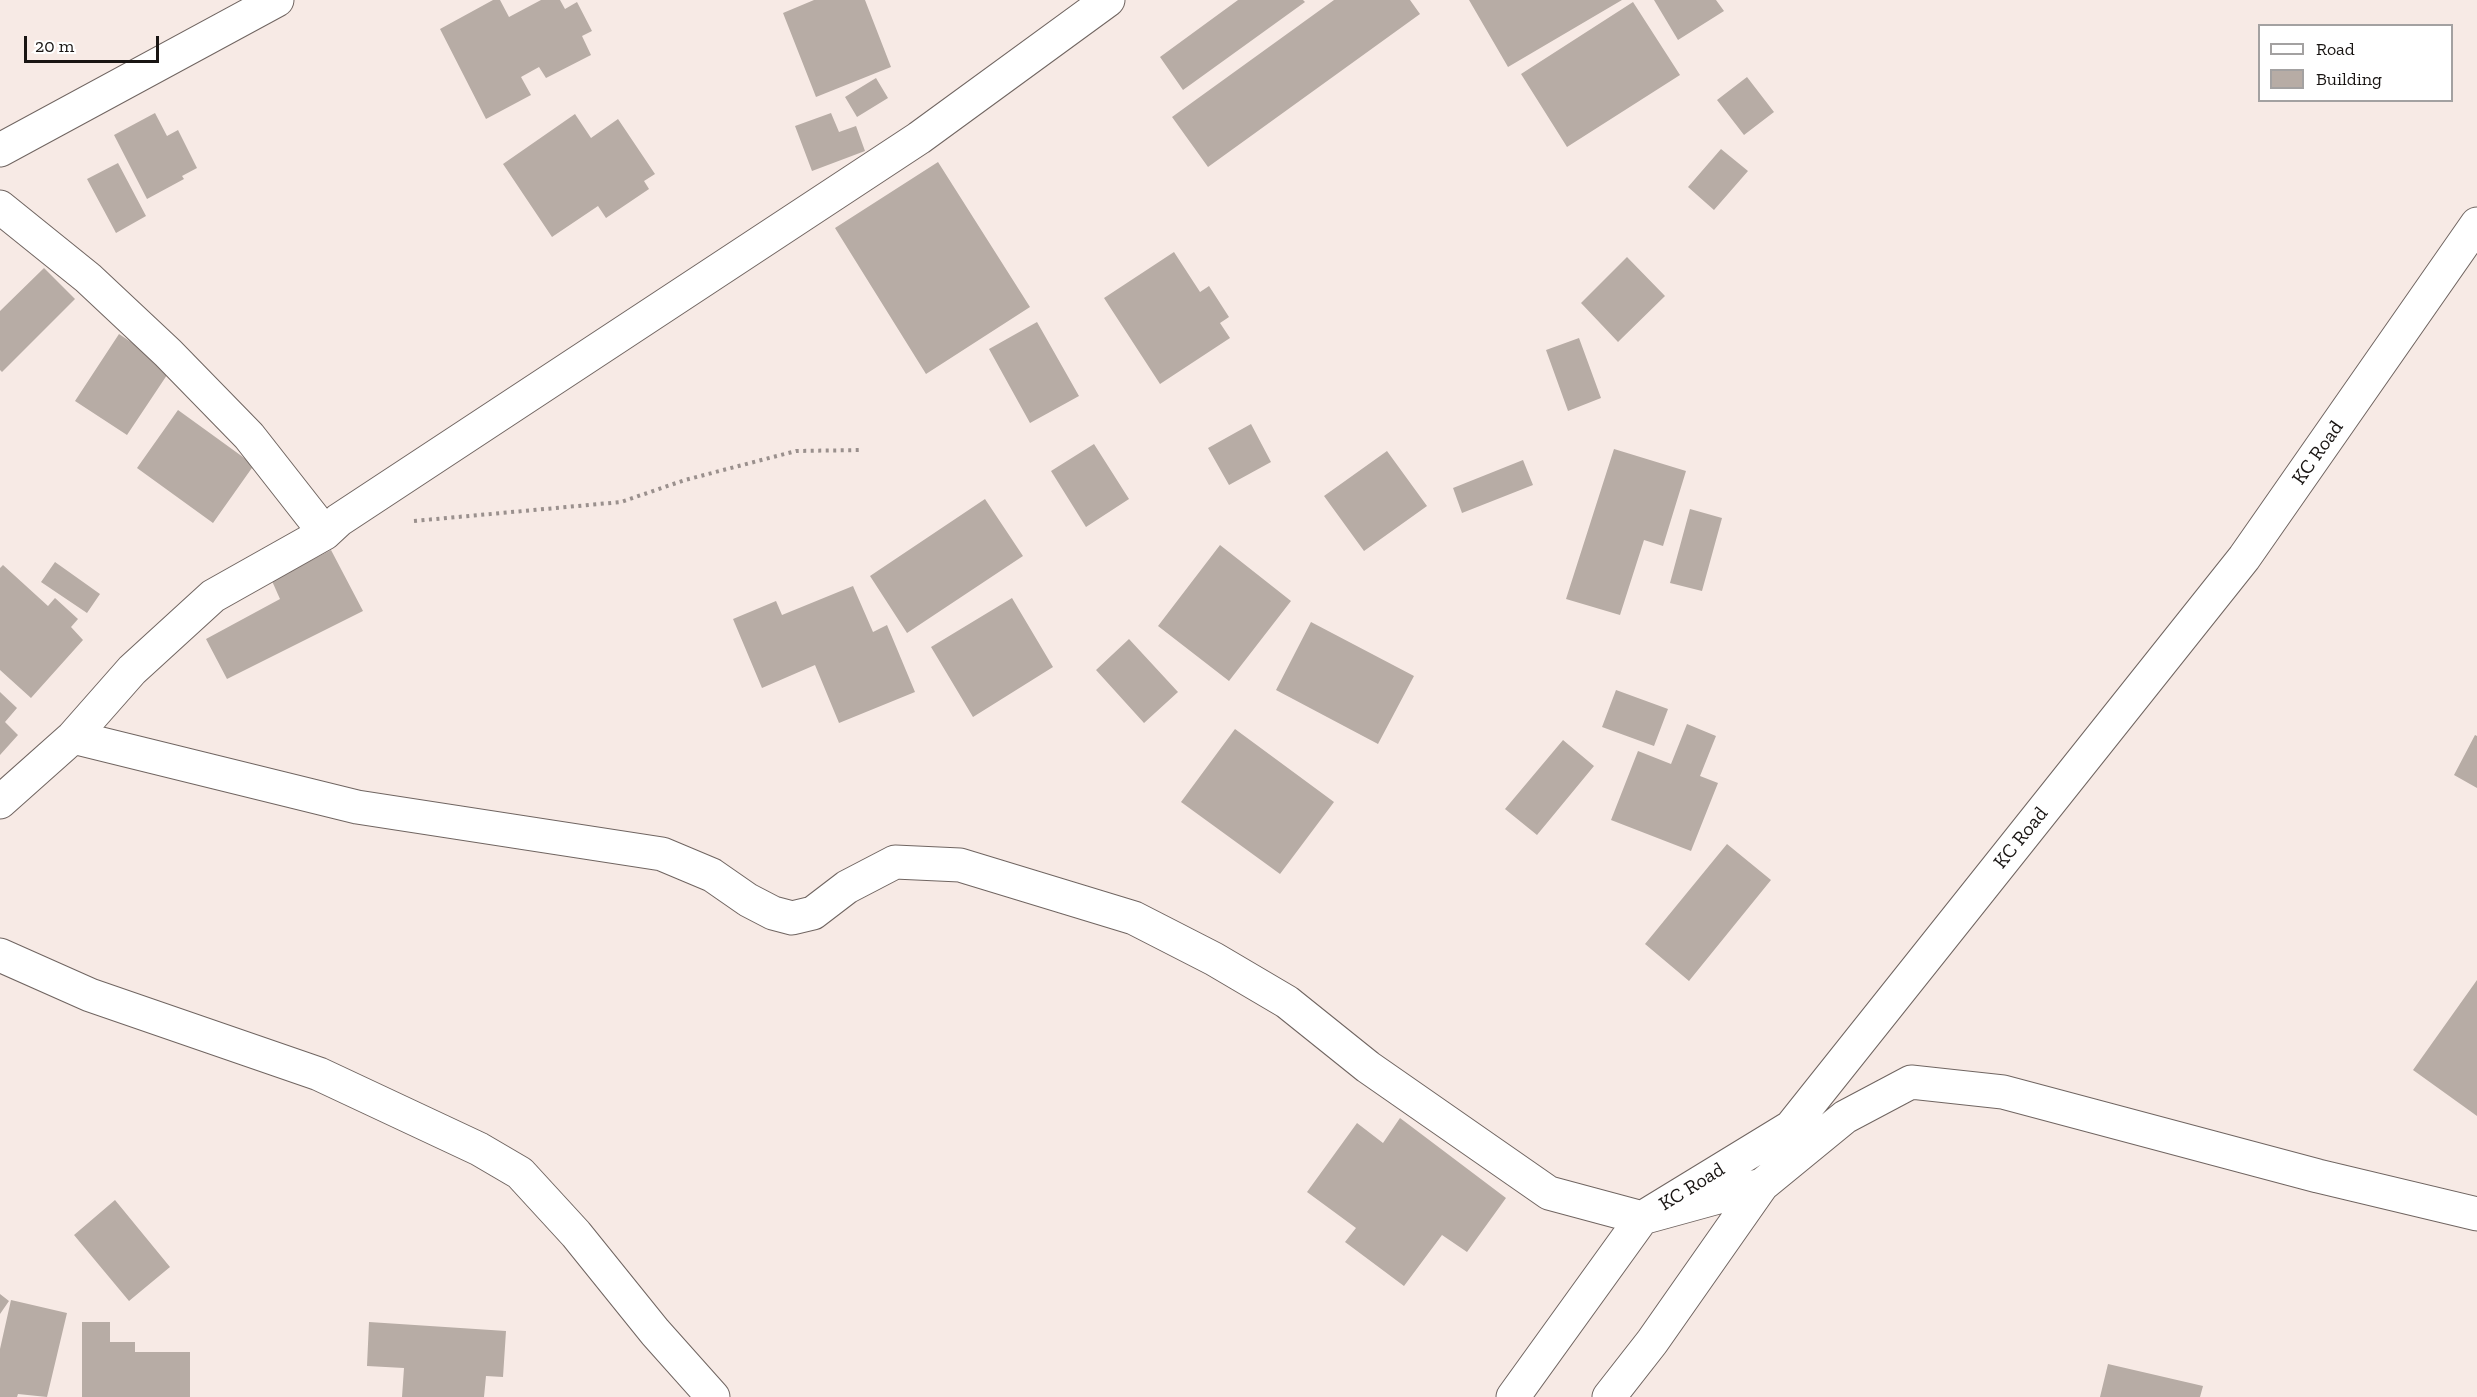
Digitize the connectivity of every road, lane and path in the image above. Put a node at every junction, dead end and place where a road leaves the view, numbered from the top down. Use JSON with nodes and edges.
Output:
{"nodes":[{"id":1,"x":278,"y":0,"type":"edge"},
{"id":2,"x":1108,"y":0,"type":"edge"},
{"id":3,"x":0,"y":150,"type":"edge"},
{"id":4,"x":0,"y":207,"type":"edge"},
{"id":5,"x":2477,"y":224,"type":"edge"},
{"id":6,"x":862,"y":450,"type":"dead end"},
{"id":7,"x":403,"y":521,"type":"dead end"},
{"id":8,"x":325,"y":533,"type":"junction"},
{"id":9,"x":73,"y":737,"type":"junction"},
{"id":10,"x":0,"y":802,"type":"edge"},
{"id":11,"x":0,"y":955,"type":"edge"},
{"id":12,"x":1762,"y":1185,"type":"junction"},
{"id":13,"x":2477,"y":1214,"type":"edge"},
{"id":14,"x":1642,"y":1218,"type":"junction"},
{"id":15,"x":713,"y":1397,"type":"edge"},
{"id":16,"x":1513,"y":1397,"type":"edge"},
{"id":17,"x":1609,"y":1397,"type":"edge"}],
"edges":[{"from":1,"to":3,"type":"street"},
{"from":2,"to":8,"type":"street"},
{"from":4,"to":8,"type":"street"},
{"from":5,"to":14,"type":"street","name":"KC Road"},
{"from":6,"to":7,"type":"path"},
{"from":8,"to":9,"type":"street"},
{"from":9,"to":10,"type":"street"},
{"from":9,"to":14,"type":"street"},
{"from":11,"to":15,"type":"street"},
{"from":12,"to":13,"type":"street"},
{"from":12,"to":14,"type":"street"},
{"from":12,"to":17,"type":"street"},
{"from":14,"to":16,"type":"street","name":"KC Road"}]}
